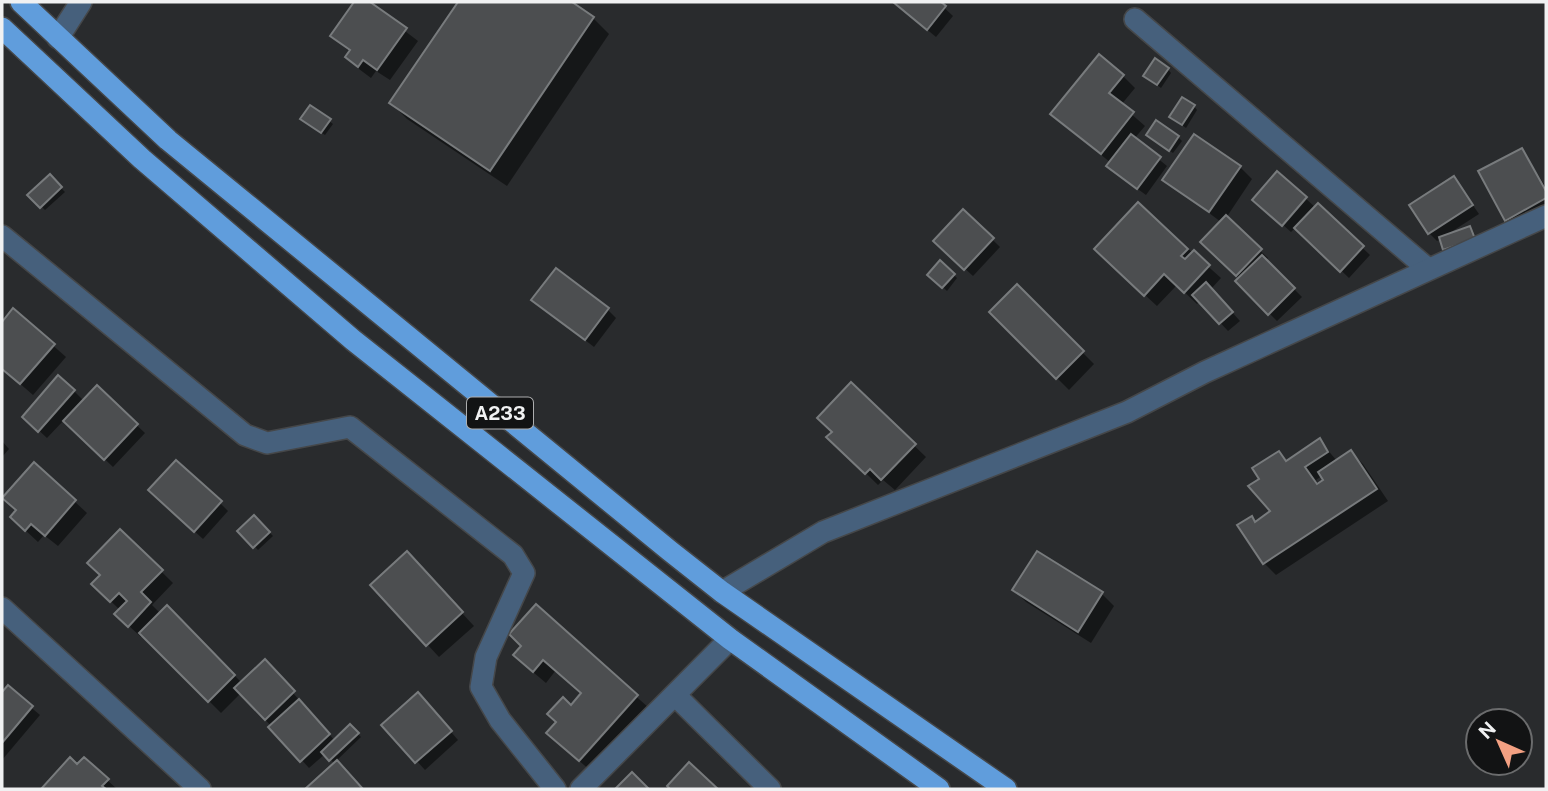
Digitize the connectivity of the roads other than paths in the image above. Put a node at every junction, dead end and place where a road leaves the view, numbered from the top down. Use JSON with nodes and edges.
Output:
{"nodes":[{"id":1,"x":21,"y":2,"type":"edge"},
{"id":2,"x":81,"y":2,"type":"edge"},
{"id":3,"x":1135,"y":19,"type":"dead end"},
{"id":4,"x":2,"y":28,"type":"edge"},
{"id":5,"x":58,"y":38,"type":"junction"},
{"id":6,"x":1546,"y":216,"type":"edge"},
{"id":7,"x":2,"y":236,"type":"edge"},
{"id":8,"x":1428,"y":269,"type":"junction"},
{"id":9,"x":722,"y":592,"type":"junction"},
{"id":10,"x":2,"y":608,"type":"edge"},
{"id":11,"x":730,"y":639,"type":"junction"},
{"id":12,"x":676,"y":696,"type":"junction"},
{"id":13,"x":200,"y":789,"type":"edge"},
{"id":14,"x":555,"y":789,"type":"edge"},
{"id":15,"x":581,"y":789,"type":"edge"},
{"id":16,"x":770,"y":789,"type":"edge"},
{"id":17,"x":939,"y":789,"type":"edge"},
{"id":18,"x":1006,"y":789,"type":"edge"}],
"edges":[{"from":1,"to":5,"type":"highway","number":"A233"},
{"from":2,"to":5,"type":"street"},
{"from":3,"to":8,"type":"street"},
{"from":4,"to":11,"type":"highway","number":"A233"},
{"from":5,"to":9,"type":"highway","number":"A233"},
{"from":6,"to":8,"type":"street"},
{"from":7,"to":14,"type":"street"},
{"from":8,"to":9,"type":"street"},
{"from":9,"to":18,"type":"highway","number":"A233"},
{"from":10,"to":13,"type":"street"},
{"from":11,"to":12,"type":"street"},
{"from":11,"to":17,"type":"highway","number":"A233"},
{"from":12,"to":15,"type":"street"},
{"from":12,"to":16,"type":"street"}]}
